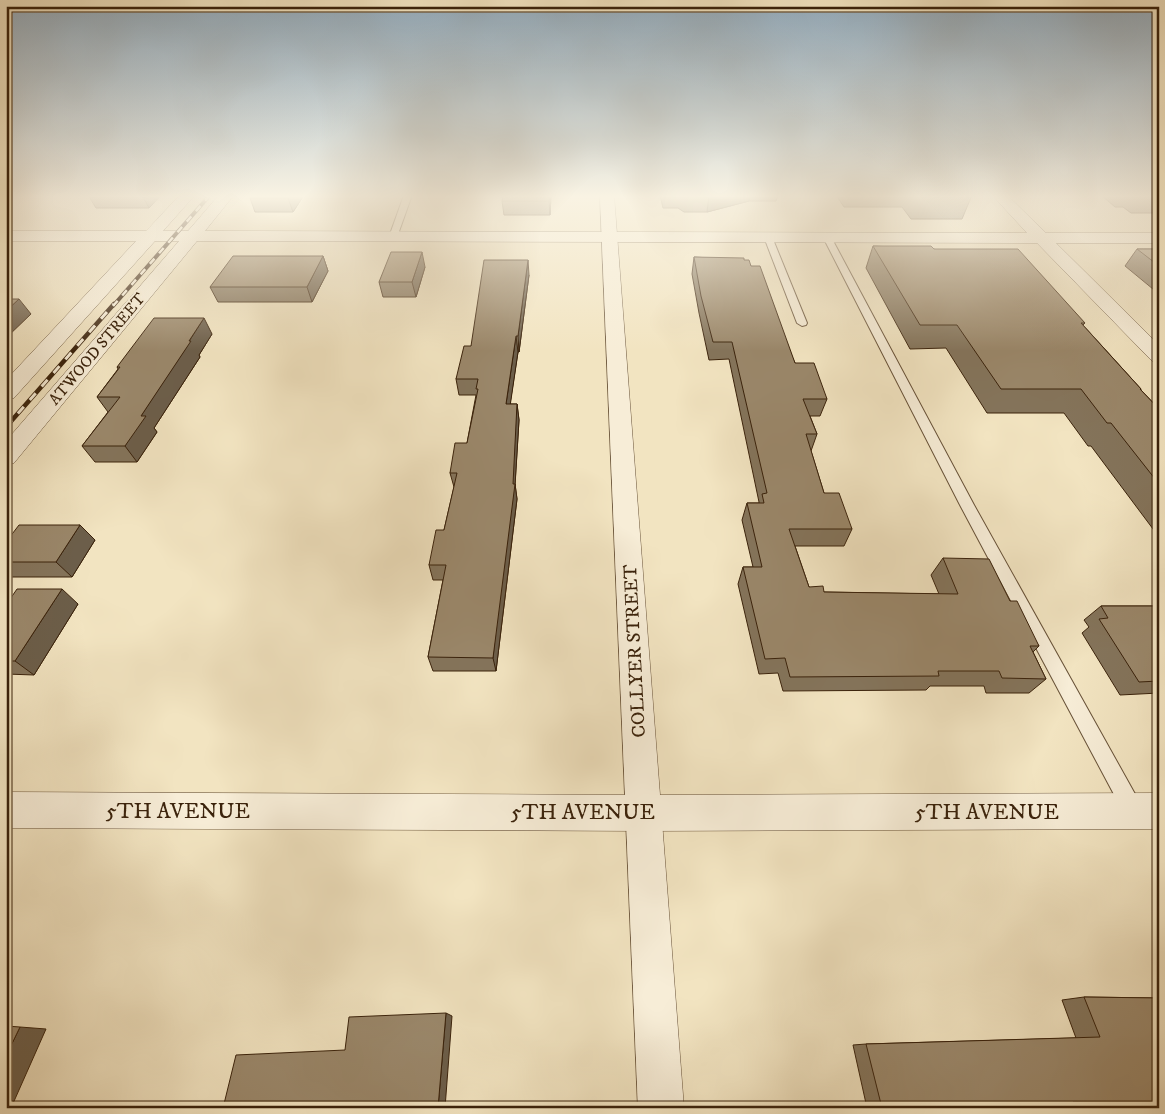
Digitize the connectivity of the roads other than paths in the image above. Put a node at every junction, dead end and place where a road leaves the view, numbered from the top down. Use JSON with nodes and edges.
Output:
{"nodes":[{"id":1,"x":141,"y":247,"type":"edge"},
{"id":2,"x":184,"y":247,"type":"edge"},
{"id":3,"x":611,"y":247,"type":"edge"},
{"id":4,"x":772,"y":247,"type":"edge"},
{"id":5,"x":832,"y":247,"type":"edge"},
{"id":6,"x":1051,"y":247,"type":"edge"},
{"id":7,"x":802,"y":322,"type":"dead end"},
{"id":8,"x":1159,"y":357,"type":"edge"},
{"id":9,"x":6,"y":393,"type":"edge"},
{"id":10,"x":6,"y":457,"type":"edge"},
{"id":11,"x":6,"y":810,"type":"edge"},
{"id":12,"x":1146,"y":811,"type":"edge"},
{"id":13,"x":644,"y":813,"type":"junction"},
{"id":14,"x":661,"y":1108,"type":"edge"}],
"edges":[{"from":1,"to":9,"type":"street","name":"ATWOOD STREET"},
{"from":2,"to":10,"type":"street","name":"ATWOOD STREET"},
{"from":3,"to":13,"type":"street","name":"COLLYER STREET"},
{"from":4,"to":7,"type":"lane"},
{"from":5,"to":12,"type":"lane"},
{"from":6,"to":8,"type":"street"},
{"from":11,"to":13,"type":"street","name":"5TH AVENUE"},
{"from":12,"to":13,"type":"street","name":"5TH AVENUE"},
{"from":13,"to":14,"type":"street","name":"COLLYER STREET"}]}
